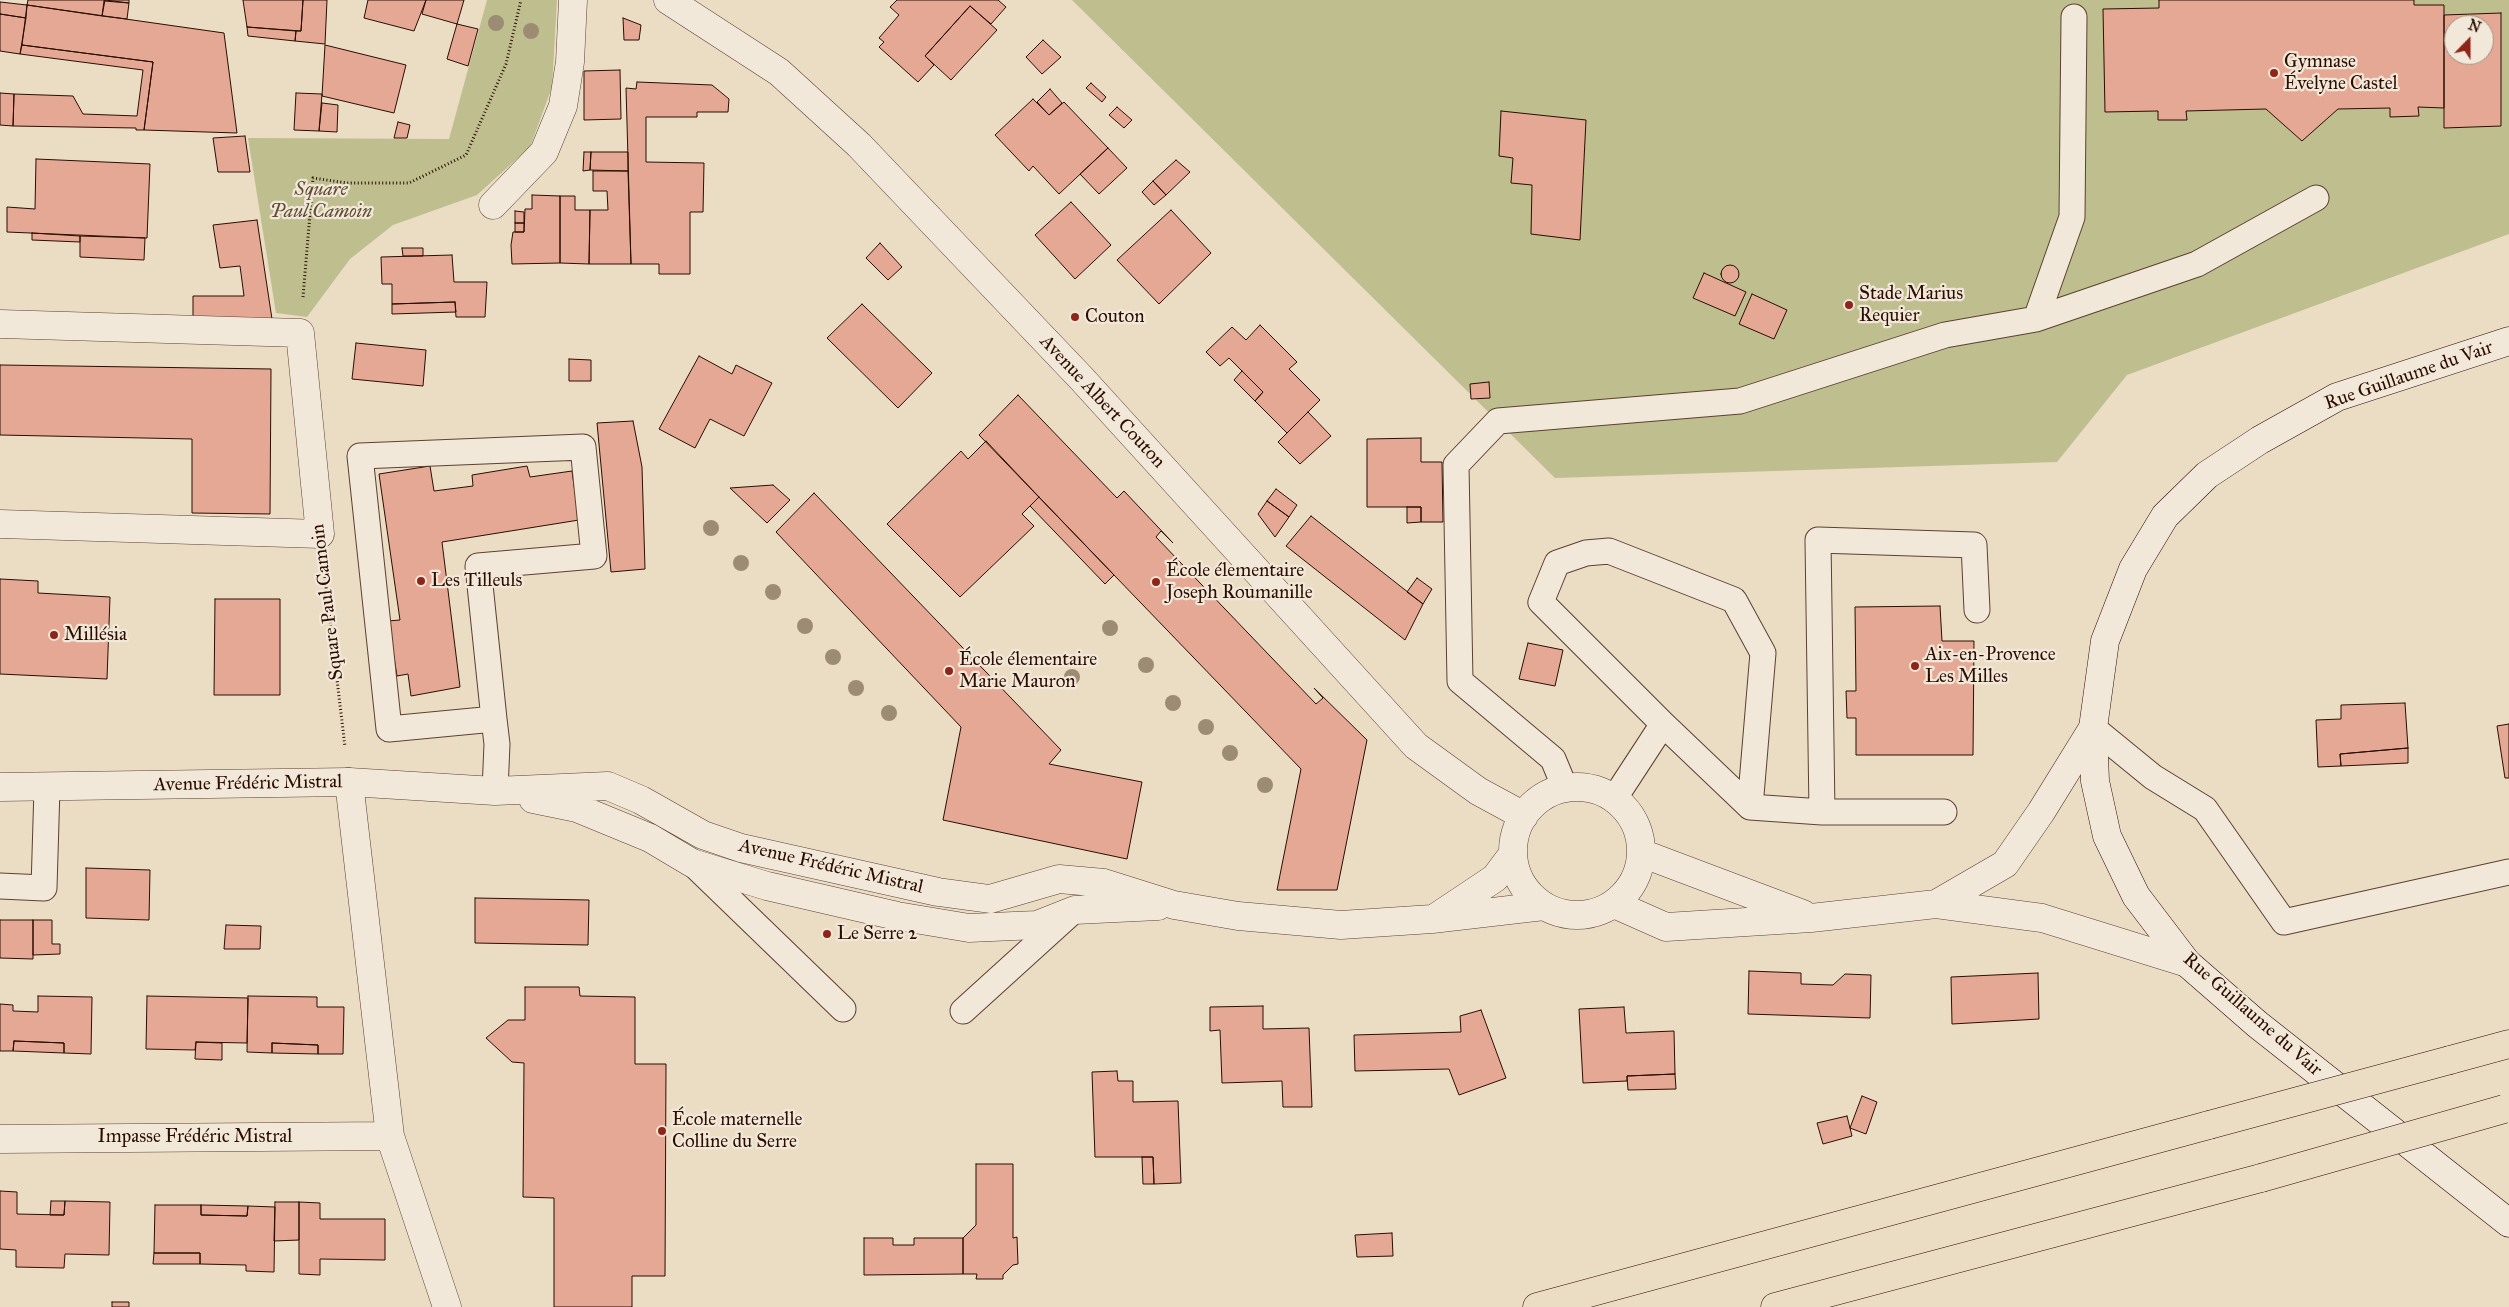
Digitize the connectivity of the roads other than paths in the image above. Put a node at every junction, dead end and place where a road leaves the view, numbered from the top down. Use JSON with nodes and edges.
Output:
{"nodes":[{"id":1,"x":572,"y":0,"type":"edge"},
{"id":2,"x":668,"y":0,"type":"edge"},
{"id":3,"x":2074,"y":17,"type":"dead end"},
{"id":4,"x":2316,"y":198,"type":"dead end"},
{"id":5,"x":493,"y":205,"type":"dead end"},
{"id":6,"x":2036,"y":319,"type":"junction"},
{"id":7,"x":0,"y":324,"type":"edge"},
{"id":8,"x":2509,"y":342,"type":"edge"},
{"id":9,"x":0,"y":524,"type":"edge"},
{"id":10,"x":1976,"y":610,"type":"dead end"},
{"id":11,"x":494,"y":720,"type":"junction"},
{"id":12,"x":1663,"y":724,"type":"junction"},
{"id":13,"x":2093,"y":728,"type":"junction"},
{"id":14,"x":349,"y":782,"type":"junction"},
{"id":15,"x":0,"y":787,"type":"edge"},
{"id":16,"x":47,"y":788,"type":"junction"},
{"id":17,"x":1565,"y":788,"type":"junction"},
{"id":18,"x":495,"y":791,"type":"junction"},
{"id":19,"x":1614,"y":799,"type":"junction"},
{"id":20,"x":1750,"y":807,"type":"junction"},
{"id":21,"x":1822,"y":812,"type":"junction"},
{"id":22,"x":1944,"y":812,"type":"dead end"},
{"id":23,"x":1524,"y":816,"type":"junction"},
{"id":24,"x":1642,"y":853,"type":"junction"},
{"id":25,"x":1513,"y":854,"type":"junction"},
{"id":26,"x":692,"y":863,"type":"junction"},
{"id":27,"x":2509,"y":872,"type":"edge"},
{"id":28,"x":0,"y":886,"type":"edge"},
{"id":29,"x":1614,"y":904,"type":"junction"},
{"id":30,"x":1936,"y":904,"type":"junction"},
{"id":31,"x":1174,"y":905,"type":"junction"},
{"id":32,"x":1544,"y":906,"type":"junction"},
{"id":33,"x":1075,"y":910,"type":"junction"},
{"id":34,"x":1811,"y":918,"type":"junction"},
{"id":35,"x":1432,"y":920,"type":"junction"},
{"id":36,"x":2188,"y":963,"type":"junction"},
{"id":37,"x":843,"y":1009,"type":"dead end"},
{"id":38,"x":963,"y":1011,"type":"dead end"},
{"id":39,"x":2509,"y":1044,"type":"edge"},
{"id":40,"x":2507,"y":1109,"type":"edge"},
{"id":41,"x":390,"y":1136,"type":"junction"},
{"id":42,"x":0,"y":1139,"type":"edge"},
{"id":43,"x":2509,"y":1224,"type":"edge"},
{"id":44,"x":447,"y":1307,"type":"edge"},
{"id":45,"x":1537,"y":1307,"type":"edge"},
{"id":46,"x":1775,"y":1307,"type":"edge"}],
"edges":[{"from":1,"to":5,"type":"street"},
{"from":2,"to":23,"type":"street","name":"Avenue Albert Couton"},
{"from":3,"to":6,"type":"lane"},
{"from":4,"to":6,"type":"lane"},
{"from":6,"to":17,"type":"lane"},
{"from":7,"to":9,"type":"street","name":"Square Paul Camoin"},
{"from":8,"to":13,"type":"street","name":"Rue Guillaume du Vair"},
{"from":10,"to":21,"type":"lane"},
{"from":11,"to":11,"type":"lane"},
{"from":11,"to":18,"type":"lane"},
{"from":12,"to":19,"type":"lane"},
{"from":12,"to":20,"type":"lane"},
{"from":12,"to":20,"type":"lane"},
{"from":13,"to":27,"type":"lane"},
{"from":13,"to":30,"type":"street"},
{"from":13,"to":36,"type":"street","name":"Rue Guillaume du Vair"},
{"from":14,"to":16,"type":"street","name":"Avenue Frédéric Mistral"},
{"from":14,"to":18,"type":"street","name":"Avenue Frédéric Mistral"},
{"from":14,"to":41,"type":"street"},
{"from":15,"to":16,"type":"street","name":"Avenue Frédéric Mistral"},
{"from":16,"to":28,"type":"lane"},
{"from":17,"to":19,"type":"street"},
{"from":17,"to":23,"type":"street"},
{"from":18,"to":26,"type":"street","name":"Avenue Frédéric Mistral"},
{"from":18,"to":31,"type":"street","name":"Avenue Frédéric Mistral"},
{"from":19,"to":24,"type":"street"},
{"from":20,"to":21,"type":"lane"},
{"from":21,"to":22,"type":"lane"},
{"from":23,"to":25,"type":"street"},
{"from":24,"to":29,"type":"street"},
{"from":24,"to":34,"type":"street"},
{"from":25,"to":32,"type":"street"},
{"from":25,"to":35,"type":"street","name":"Avenue Frédéric Mistral"},
{"from":26,"to":33,"type":"street","name":"Avenue Frédéric Mistral"},
{"from":26,"to":37,"type":"lane"},
{"from":29,"to":32,"type":"street"},
{"from":29,"to":34,"type":"street"},
{"from":30,"to":34,"type":"street"},
{"from":30,"to":36,"type":"street"},
{"from":31,"to":33,"type":"street","name":"Avenue Frédéric Mistral"},
{"from":31,"to":35,"type":"street","name":"Avenue Frédéric Mistral"},
{"from":32,"to":35,"type":"street","name":"Avenue Frédéric Mistral"},
{"from":33,"to":38,"type":"lane"},
{"from":36,"to":43,"type":"street","name":"Rue Guillaume du Vair"},
{"from":39,"to":45,"type":"highway","bridge":true},
{"from":40,"to":46,"type":"highway","bridge":true},
{"from":41,"to":42,"type":"street","name":"Impasse Frédéric Mistral"},
{"from":41,"to":44,"type":"street"}]}
